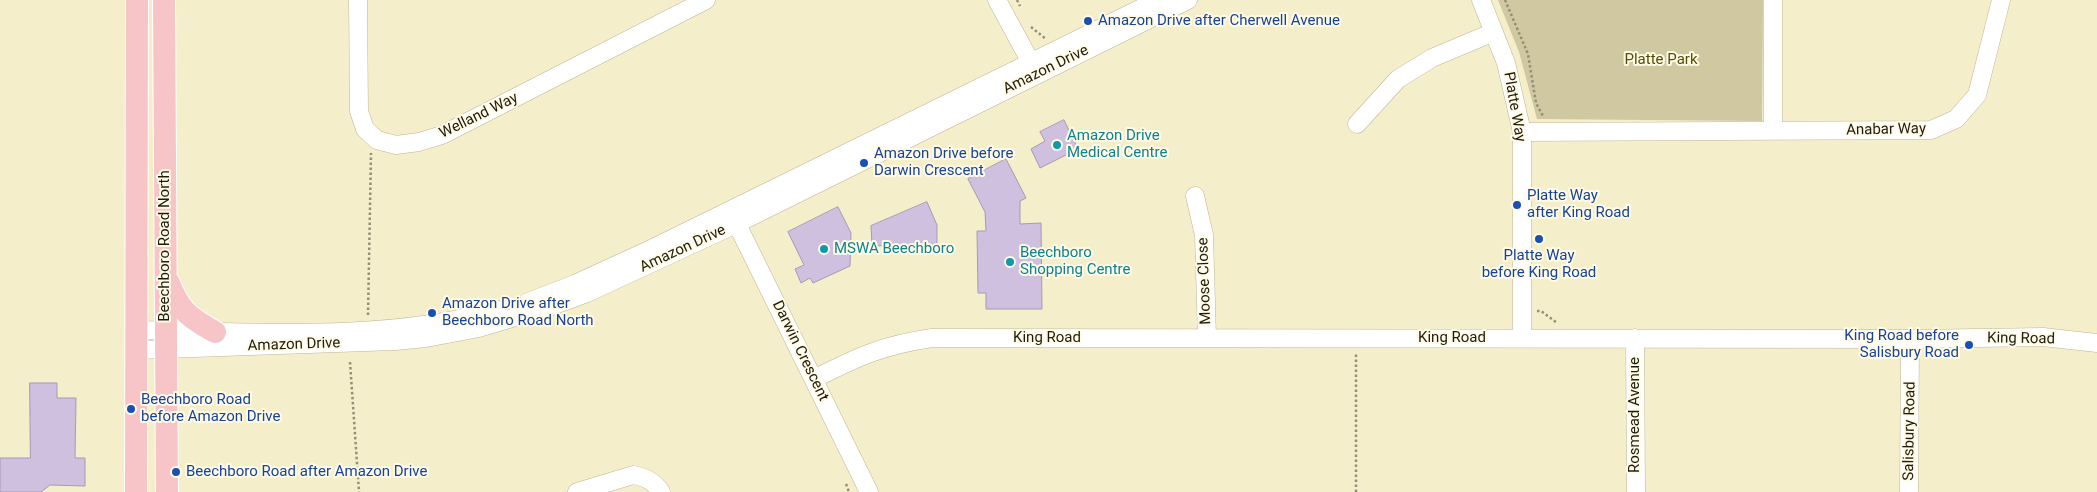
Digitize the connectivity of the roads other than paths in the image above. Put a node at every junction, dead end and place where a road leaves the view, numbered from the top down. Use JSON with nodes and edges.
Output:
{"nodes":[{"id":1,"x":137,"y":0,"type":"edge"},
{"id":2,"x":164,"y":0,"type":"edge"},
{"id":3,"x":358,"y":0,"type":"edge"},
{"id":4,"x":706,"y":0,"type":"edge"},
{"id":5,"x":997,"y":0,"type":"edge"},
{"id":6,"x":1158,"y":0,"type":"edge"},
{"id":7,"x":1188,"y":0,"type":"edge"},
{"id":8,"x":1480,"y":0,"type":"edge"},
{"id":9,"x":1773,"y":0,"type":"edge"},
{"id":10,"x":2001,"y":0,"type":"edge"},
{"id":11,"x":1494,"y":32,"type":"junction"},
{"id":12,"x":1034,"y":69,"type":"junction"},
{"id":13,"x":1357,"y":124,"type":"dead end"},
{"id":14,"x":1773,"y":131,"type":"junction"},
{"id":15,"x":1522,"y":132,"type":"junction"},
{"id":16,"x":1195,"y":196,"type":"dead end"},
{"id":17,"x":733,"y":217,"type":"junction"},
{"id":18,"x":165,"y":273,"type":"junction"},
{"id":19,"x":215,"y":332,"type":"junction"},
{"id":20,"x":1207,"y":338,"type":"junction"},
{"id":21,"x":1522,"y":338,"type":"junction"},
{"id":22,"x":1635,"y":338,"type":"junction"},
{"id":23,"x":1910,"y":339,"type":"junction"},
{"id":24,"x":136,"y":340,"type":"junction"},
{"id":25,"x":166,"y":340,"type":"junction"},
{"id":26,"x":2097,"y":343,"type":"edge"},
{"id":27,"x":814,"y":379,"type":"junction"},
{"id":28,"x":136,"y":492,"type":"edge"},
{"id":29,"x":167,"y":492,"type":"edge"},
{"id":30,"x":577,"y":492,"type":"edge"},
{"id":31,"x":661,"y":492,"type":"edge"},
{"id":32,"x":869,"y":492,"type":"edge"},
{"id":33,"x":1636,"y":492,"type":"edge"},
{"id":34,"x":1909,"y":492,"type":"edge"}],
"edges":[{"from":1,"to":24,"type":"main road","name":"Beechboro Road North"},
{"from":2,"to":18,"type":"main road","name":"Beechboro Road North"},
{"from":3,"to":4,"type":"street","name":"Welland Way"},
{"from":5,"to":12,"type":"street"},
{"from":6,"to":12,"type":"street","name":"Amazon Drive"},
{"from":7,"to":12,"type":"street","name":"Amazon Drive"},
{"from":8,"to":11,"type":"street","name":"Platte Way"},
{"from":9,"to":14,"type":"street"},
{"from":10,"to":14,"type":"street","name":"Anabar Way"},
{"from":11,"to":13,"type":"street"},
{"from":11,"to":15,"type":"street","name":"Platte Way"},
{"from":12,"to":17,"type":"street","name":"Amazon Drive"},
{"from":14,"to":15,"type":"street","name":"Anabar Way"},
{"from":15,"to":21,"type":"street","name":"Platte Way"},
{"from":16,"to":20,"type":"street","name":"Moose Close"},
{"from":17,"to":19,"type":"street","name":"Amazon Drive"},
{"from":17,"to":25,"type":"street","name":"Amazon Drive"},
{"from":17,"to":27,"type":"street","name":"Darwin Crescent"},
{"from":18,"to":19,"type":"main road"},
{"from":18,"to":25,"type":"main road","name":"Beechboro Road North"},
{"from":19,"to":25,"type":"street","name":"Amazon Drive"},
{"from":20,"to":21,"type":"street","name":"King Road"},
{"from":20,"to":27,"type":"street","name":"King Road"},
{"from":21,"to":22,"type":"street","name":"King Road"},
{"from":22,"to":23,"type":"street","name":"King Road"},
{"from":22,"to":33,"type":"street","name":"Rosmead Avenue"},
{"from":23,"to":26,"type":"street","name":"King Road"},
{"from":23,"to":34,"type":"street","name":"Salisbury Road"},
{"from":24,"to":25,"type":"street","name":"Amazon Drive"},
{"from":24,"to":28,"type":"main road","name":"Beechboro Road North"},
{"from":25,"to":29,"type":"main road","name":"Beechboro Road North"},
{"from":27,"to":32,"type":"street","name":"Darwin Crescent"},
{"from":30,"to":31,"type":"street"}]}
